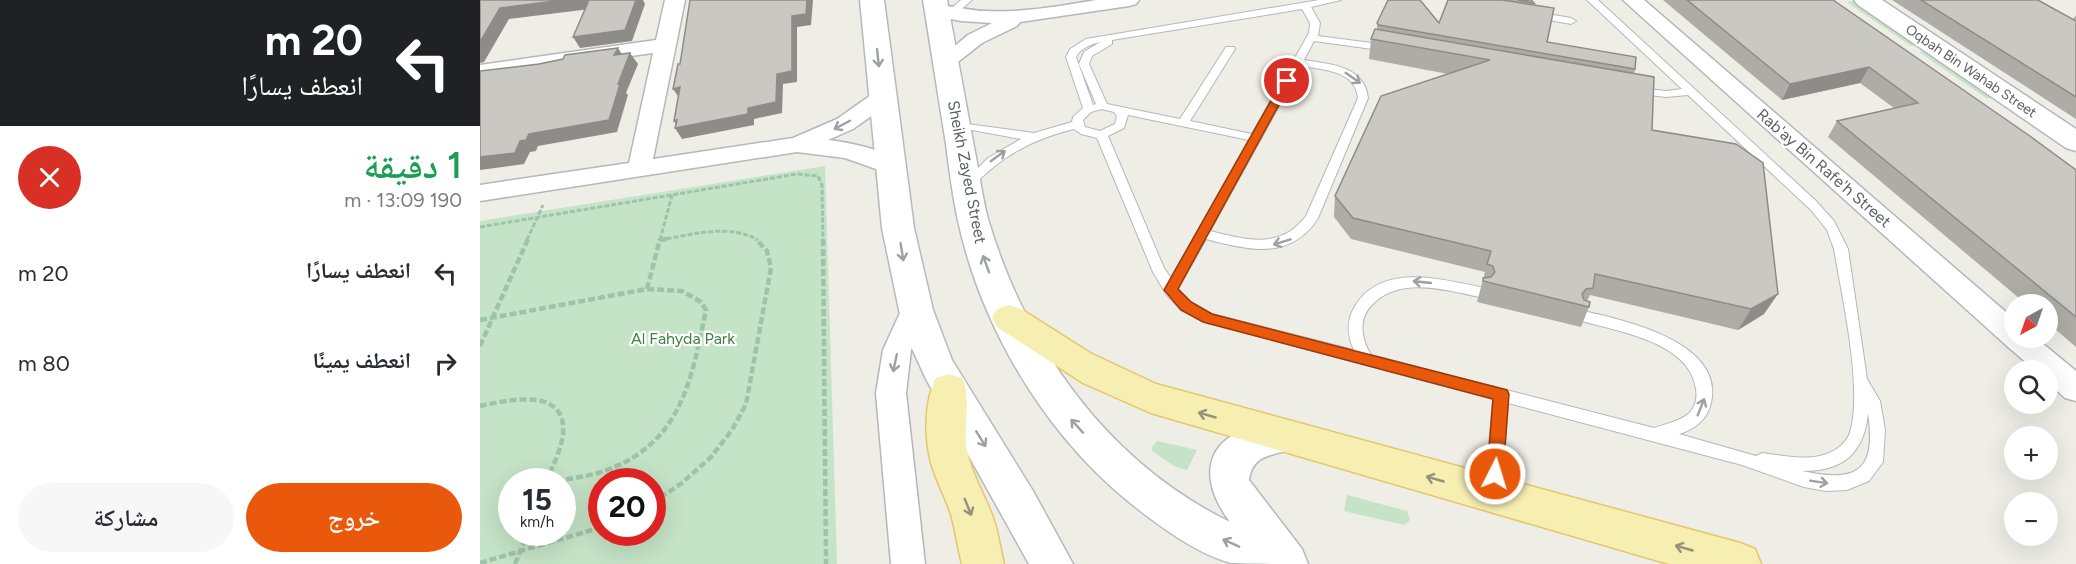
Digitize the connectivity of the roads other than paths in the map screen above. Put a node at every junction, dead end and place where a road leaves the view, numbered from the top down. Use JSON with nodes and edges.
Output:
{"nodes":[{"id":1,"x":675,"y":0,"type":"edge"},
{"id":2,"x":872,"y":0,"type":"edge"},
{"id":3,"x":967,"y":0,"type":"edge"},
{"id":4,"x":1129,"y":0,"type":"edge"},
{"id":5,"x":1336,"y":0,"type":"edge"},
{"id":6,"x":1592,"y":0,"type":"edge"},
{"id":7,"x":1633,"y":0,"type":"edge"},
{"id":8,"x":1866,"y":0,"type":"edge"},
{"id":9,"x":936,"y":5,"type":"edge"},
{"id":10,"x":1305,"y":5,"type":"junction"},
{"id":11,"x":1841,"y":7,"type":"edge"},
{"id":12,"x":1526,"y":14,"type":"edge"},
{"id":13,"x":1020,"y":18,"type":"junction"},
{"id":14,"x":1571,"y":21,"type":"dead end"},
{"id":15,"x":1312,"y":38,"type":"junction"},
{"id":16,"x":666,"y":45,"type":"junction"},
{"id":17,"x":1230,"y":49,"type":"dead end"},
{"id":18,"x":1404,"y":50,"type":"edge"},
{"id":19,"x":948,"y":61,"type":"junction"},
{"id":20,"x":1297,"y":62,"type":"junction"},
{"id":21,"x":480,"y":72,"type":"edge"},
{"id":22,"x":1087,"y":88,"type":"junction"},
{"id":23,"x":1626,"y":89,"type":"edge"},
{"id":24,"x":1691,"y":92,"type":"junction"},
{"id":25,"x":882,"y":98,"type":"junction"},
{"id":26,"x":1102,"y":106,"type":"junction"},
{"id":27,"x":1089,"y":109,"type":"junction"},
{"id":28,"x":1118,"y":110,"type":"junction"},
{"id":29,"x":1164,"y":120,"type":"junction"},
{"id":30,"x":956,"y":124,"type":"junction"},
{"id":31,"x":1183,"y":124,"type":"junction"},
{"id":32,"x":1077,"y":125,"type":"junction"},
{"id":33,"x":1120,"y":126,"type":"junction"},
{"id":34,"x":1102,"y":135,"type":"junction"},
{"id":35,"x":1034,"y":136,"type":"junction"},
{"id":36,"x":1256,"y":138,"type":"junction"},
{"id":37,"x":797,"y":145,"type":"junction"},
{"id":38,"x":2067,"y":155,"type":"edge"},
{"id":39,"x":890,"y":166,"type":"junction"},
{"id":40,"x":639,"y":169,"type":"junction"},
{"id":41,"x":968,"y":185,"type":"junction"},
{"id":42,"x":480,"y":193,"type":"edge"},
{"id":43,"x":1203,"y":234,"type":"junction"},
{"id":44,"x":1171,"y":290,"type":"junction"},
{"id":45,"x":1480,"y":291,"type":"edge"},
{"id":46,"x":915,"y":309,"type":"junction"},
{"id":47,"x":1583,"y":316,"type":"edge"},
{"id":48,"x":1009,"y":318,"type":"junction"},
{"id":49,"x":2004,"y":325,"type":"edge"},
{"id":50,"x":2030,"y":348,"type":"edge"},
{"id":51,"x":1365,"y":359,"type":"junction"},
{"id":52,"x":1861,"y":382,"type":"junction"},
{"id":53,"x":2076,"y":389,"type":"edge"},
{"id":54,"x":949,"y":390,"type":"junction"},
{"id":55,"x":1501,"y":394,"type":"junction"},
{"id":56,"x":1653,"y":434,"type":"junction"},
{"id":57,"x":1282,"y":436,"type":"junction"},
{"id":58,"x":1744,"y":458,"type":"junction"},
{"id":59,"x":1493,"y":495,"type":"junction"},
{"id":60,"x":908,"y":564,"type":"edge"},
{"id":61,"x":983,"y":564,"type":"edge"},
{"id":62,"x":1052,"y":564,"type":"edge"},
{"id":63,"x":1286,"y":564,"type":"edge"},
{"id":64,"x":1740,"y":564,"type":"edge"}],
"edges":[{"from":1,"to":16,"type":"street"},
{"from":2,"to":25,"type":"main road","one_way":true},
{"from":3,"to":9,"type":"lane"},
{"from":4,"to":13,"type":"street"},
{"from":5,"to":10,"type":"lane"},
{"from":6,"to":24,"type":"lane"},
{"from":7,"to":49,"type":"street","name":"Rab'ay Bin Rafe'h Street"},
{"from":8,"to":38,"type":"main road","name":"Oqbah Bin Wahab Street"},
{"from":9,"to":13,"type":"street"},
{"from":9,"to":19,"type":"main road","name":"Sheikh Zayed Street"},
{"from":10,"to":15,"type":"lane"},
{"from":10,"to":22,"type":"lane"},
{"from":11,"to":38,"type":"main road","name":"Oqbah Bin Wahab Street"},
{"from":12,"to":14,"type":"lane"},
{"from":13,"to":19,"type":"street"},
{"from":15,"to":18,"type":"lane"},
{"from":15,"to":20,"type":"lane"},
{"from":16,"to":21,"type":"street"},
{"from":16,"to":40,"type":"street"},
{"from":17,"to":31,"type":"lane"},
{"from":19,"to":30,"type":"main road","name":"Sheikh Zayed Street"},
{"from":20,"to":36,"type":"lane"},
{"from":20,"to":43,"type":"lane","one_way":true},
{"from":22,"to":26,"type":"lane"},
{"from":22,"to":27,"type":"lane"},
{"from":23,"to":24,"type":"lane"},
{"from":24,"to":52,"type":"lane"},
{"from":25,"to":37,"type":"street","one_way":true},
{"from":25,"to":39,"type":"main road"},
{"from":26,"to":27,"type":"lane"},
{"from":26,"to":28,"type":"lane"},
{"from":27,"to":32,"type":"lane"},
{"from":28,"to":29,"type":"lane"},
{"from":28,"to":33,"type":"lane"},
{"from":29,"to":31,"type":"lane"},
{"from":29,"to":33,"type":"lane"},
{"from":30,"to":35,"type":"lane"},
{"from":30,"to":41,"type":"main road","name":"Sheikh Zayed Street"},
{"from":31,"to":36,"type":"lane"},
{"from":32,"to":34,"type":"lane"},
{"from":32,"to":35,"type":"lane"},
{"from":33,"to":34,"type":"lane"},
{"from":34,"to":44,"type":"lane"},
{"from":41,"to":35,"type":"lane","one_way":true},
{"from":36,"to":43,"type":"lane"},
{"from":37,"to":39,"type":"street"},
{"from":37,"to":40,"type":"street"},
{"from":39,"to":46,"type":"main road","one_way":true},
{"from":40,"to":42,"type":"street"},
{"from":48,"to":41,"type":"main road","name":"Sheikh Zayed Street","one_way":true},
{"from":43,"to":44,"type":"lane"},
{"from":44,"to":51,"type":"lane"},
{"from":45,"to":51,"type":"lane","one_way":true},
{"from":46,"to":54,"type":"main road"},
{"from":46,"to":60,"type":"street","one_way":true},
{"from":56,"to":47,"type":"lane","one_way":true},
{"from":57,"to":48,"type":"main road","one_way":true},
{"from":63,"to":48,"type":"main road","name":"Sheikh Zayed Street","one_way":true},
{"from":50,"to":53,"type":"street","name":"Rab'ay Bin Rafe'h Street"},
{"from":51,"to":55,"type":"lane"},
{"from":52,"to":58,"type":"lane"},
{"from":58,"to":52,"type":"lane","one_way":true},
{"from":54,"to":61,"type":"main road","one_way":true},
{"from":54,"to":62,"type":"main road","one_way":true},
{"from":55,"to":56,"type":"lane"},
{"from":55,"to":59,"type":"lane"},
{"from":56,"to":58,"type":"lane"},
{"from":59,"to":57,"type":"main road","one_way":true},
{"from":57,"to":63,"type":"main road"},
{"from":64,"to":59,"type":"main road","one_way":true}]}
